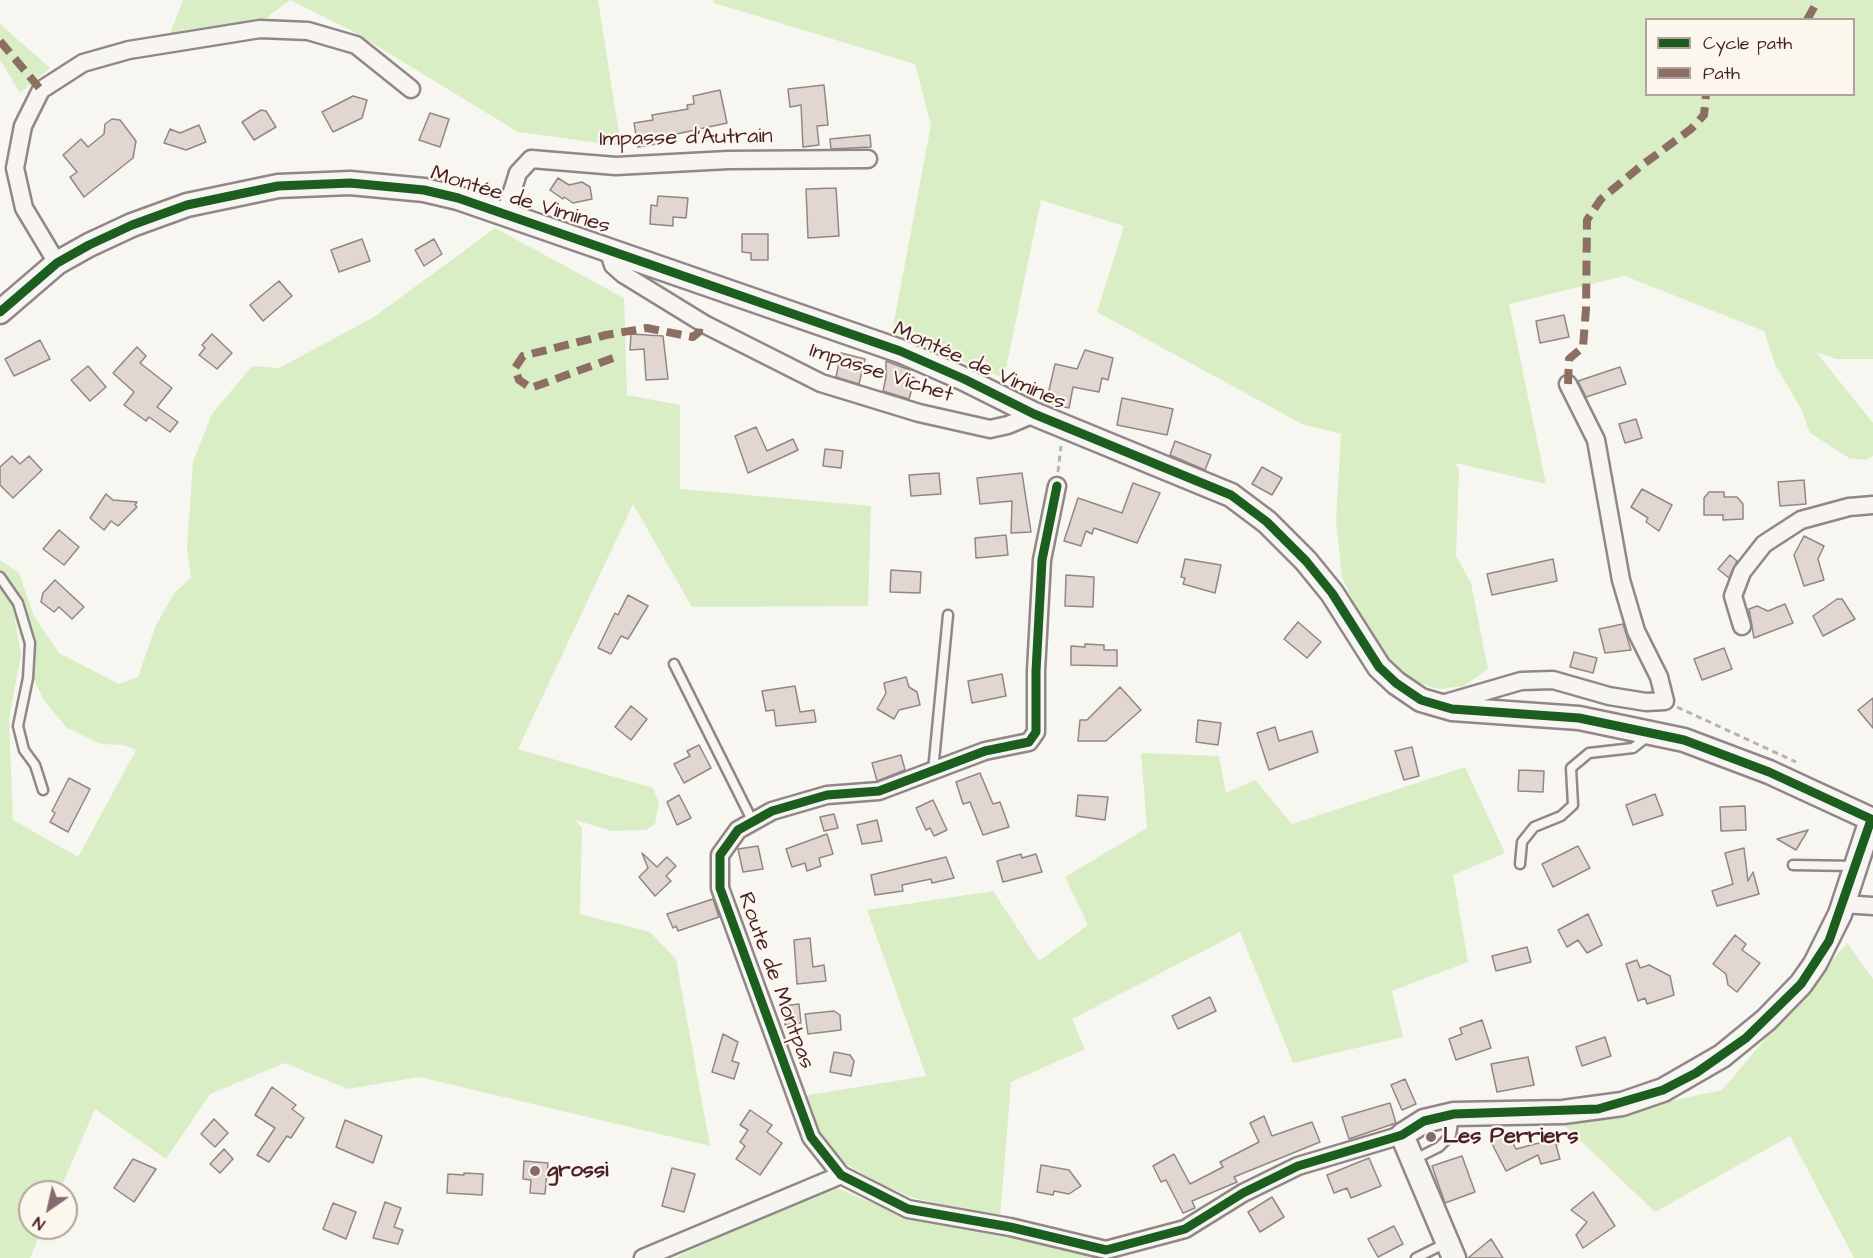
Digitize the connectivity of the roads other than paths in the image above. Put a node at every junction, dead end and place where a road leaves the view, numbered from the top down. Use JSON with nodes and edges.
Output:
{"nodes":[{"id":1,"x":411,"y":90,"type":"dead end"},
{"id":2,"x":868,"y":159,"type":"dead end"},
{"id":3,"x":505,"y":214,"type":"junction"},
{"id":4,"x":608,"y":249,"type":"junction"},
{"id":5,"x":57,"y":263,"type":"junction"},
{"id":6,"x":0,"y":312,"type":"edge"},
{"id":7,"x":1568,"y":384,"type":"dead end"},
{"id":8,"x":1034,"y":414,"type":"junction"},
{"id":9,"x":1057,"y":486,"type":"road end"},
{"id":10,"x":1873,"y":505,"type":"edge"},
{"id":11,"x":0,"y":577,"type":"edge"},
{"id":12,"x":948,"y":615,"type":"dead end"},
{"id":13,"x":1742,"y":626,"type":"dead end"},
{"id":14,"x":674,"y":664,"type":"dead end"},
{"id":15,"x":1436,"y":705,"type":"junction"},
{"id":16,"x":1652,"y":732,"type":"junction"},
{"id":17,"x":933,"y":772,"type":"junction"},
{"id":18,"x":43,"y":790,"type":"dead end"},
{"id":19,"x":1872,"y":820,"type":"edge"},
{"id":20,"x":753,"y":822,"type":"junction"},
{"id":21,"x":1520,"y":864,"type":"dead end"},
{"id":22,"x":1793,"y":865,"type":"dead end"},
{"id":23,"x":1856,"y":867,"type":"junction"},
{"id":24,"x":1844,"y":904,"type":"junction"},
{"id":25,"x":1873,"y":906,"type":"edge"},
{"id":26,"x":1454,"y":1114,"type":"junction"},
{"id":27,"x":1402,"y":1135,"type":"junction"},
{"id":28,"x":1413,"y":1160,"type":"junction"},
{"id":29,"x":841,"y":1174,"type":"junction"},
{"id":30,"x":1450,"y":1250,"type":"edge"},
{"id":31,"x":1102,"y":1254,"type":"edge"},
{"id":32,"x":643,"y":1258,"type":"edge"},
{"id":33,"x":1416,"y":1258,"type":"edge"}],
"edges":[{"from":1,"to":5,"type":"street"},
{"from":2,"to":3,"type":"street","name":"Impasse d'Autrain"},
{"from":3,"to":4,"type":"street","name":"Montée de Vimines"},
{"from":3,"to":5,"type":"street","name":"Montée de Vimines"},
{"from":4,"to":8,"type":"street","name":"Montée de Vimines"},
{"from":4,"to":8,"type":"street","name":"Impasse Vichet"},
{"from":5,"to":6,"type":"street","name":"Montée de Vimines"},
{"from":7,"to":15,"type":"street"},
{"from":8,"to":15,"type":"street","name":"Montée de Vimines"},
{"from":9,"to":17,"type":"street","name":"Route de Montpas"},
{"from":10,"to":13,"type":"street"},
{"from":11,"to":18,"type":"lane"},
{"from":12,"to":17,"type":"lane"},
{"from":14,"to":20,"type":"lane"},
{"from":15,"to":16,"type":"street","name":"Montée de Vimines"},
{"from":16,"to":19,"type":"street","name":"Montée de Vimines"},
{"from":16,"to":21,"type":"lane"},
{"from":17,"to":20,"type":"street","name":"Route de Montpas"},
{"from":19,"to":23,"type":"street"},
{"from":20,"to":29,"type":"street","name":"Route de Montpas"},
{"from":22,"to":23,"type":"lane"},
{"from":23,"to":24,"type":"street"},
{"from":24,"to":25,"type":"street"},
{"from":24,"to":26,"type":"street"},
{"from":26,"to":27,"type":"street"},
{"from":26,"to":28,"type":"lane"},
{"from":27,"to":28,"type":"street"},
{"from":27,"to":31,"type":"street"},
{"from":28,"to":30,"type":"street"},
{"from":29,"to":31,"type":"street","name":"Route de Montpas"},
{"from":29,"to":32,"type":"street"},
{"from":30,"to":33,"type":"lane"}]}
